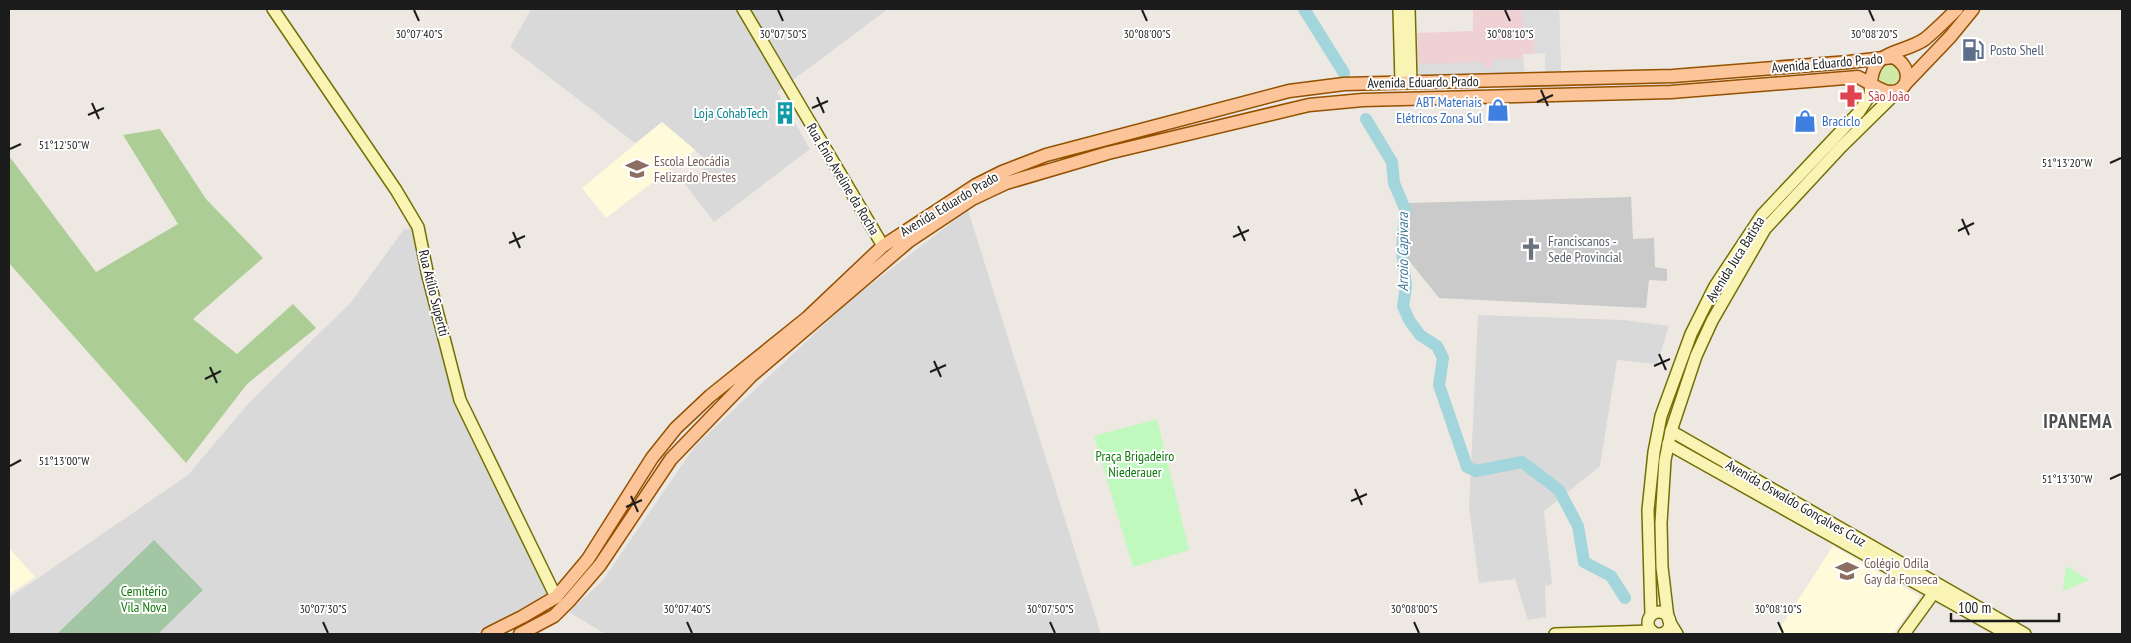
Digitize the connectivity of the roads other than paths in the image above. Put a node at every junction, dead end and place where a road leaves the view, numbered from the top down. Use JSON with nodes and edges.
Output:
{"nodes":[{"id":1,"x":273,"y":9,"type":"edge"},
{"id":2,"x":742,"y":9,"type":"edge"},
{"id":3,"x":1399,"y":9,"type":"edge"},
{"id":4,"x":1409,"y":9,"type":"edge"},
{"id":5,"x":1957,"y":9,"type":"edge"},
{"id":6,"x":1973,"y":9,"type":"edge"},
{"id":7,"x":1404,"y":21,"type":"junction"},
{"id":8,"x":1884,"y":58,"type":"junction"},
{"id":9,"x":1585,"y":79,"type":"junction"},
{"id":10,"x":1406,"y":82,"type":"junction"},
{"id":11,"x":1871,"y":83,"type":"junction"},
{"id":12,"x":1902,"y":87,"type":"junction"},
{"id":13,"x":1570,"y":93,"type":"junction"},
{"id":14,"x":1422,"y":98,"type":"junction"},
{"id":15,"x":887,"y":251,"type":"junction"},
{"id":16,"x":710,"y":396,"type":"junction"},
{"id":17,"x":721,"y":406,"type":"junction"},
{"id":18,"x":1671,"y":431,"type":"junction"},
{"id":19,"x":1668,"y":444,"type":"junction"},
{"id":20,"x":661,"y":447,"type":"junction"},
{"id":21,"x":673,"y":457,"type":"junction"},
{"id":22,"x":1764,"y":492,"type":"junction"},
{"id":23,"x":1937,"y":588,"type":"junction"},
{"id":24,"x":556,"y":597,"type":"junction"},
{"id":25,"x":1650,"y":617,"type":"junction"},
{"id":26,"x":1669,"y":620,"type":"junction"},
{"id":27,"x":1622,"y":631,"type":"junction"},
{"id":28,"x":1655,"y":633,"type":"edge"},
{"id":29,"x":488,"y":634,"type":"edge"},
{"id":30,"x":520,"y":634,"type":"edge"},
{"id":31,"x":1555,"y":634,"type":"edge"},
{"id":32,"x":1677,"y":634,"type":"edge"},
{"id":33,"x":1904,"y":634,"type":"edge"},
{"id":34,"x":2007,"y":634,"type":"edge"},
{"id":35,"x":2025,"y":634,"type":"edge"}],
"edges":[{"from":1,"to":24,"type":"street","name":"Rua Atílio Supertti"},
{"from":2,"to":15,"type":"street","name":"Rua Ênio Aveline da Rocha"},
{"from":3,"to":7,"type":"street"},
{"from":4,"to":7,"type":"street"},
{"from":5,"to":8,"type":"main road"},
{"from":6,"to":12,"type":"main road","name":"Avenida Juca Batista"},
{"from":7,"to":10,"type":"street"},
{"from":8,"to":9,"type":"main road","name":"Avenida Eduardo Prado"},
{"from":8,"to":11,"type":"main road","name":"Avenida Juca Batista"},
{"from":8,"to":12,"type":"main road","name":"Avenida Eduardo Prado"},
{"from":9,"to":10,"type":"main road","name":"Avenida Eduardo Prado"},
{"from":9,"to":13,"type":"main road"},
{"from":10,"to":14,"type":"main road"},
{"from":10,"to":15,"type":"main road","name":"Avenida Eduardo Prado"},
{"from":11,"to":12,"type":"main road","name":"Avenida Eduardo Prado"},
{"from":11,"to":13,"type":"main road","name":"Avenida Eduardo Prado"},
{"from":11,"to":25,"type":"street","name":"Avenida Juca Batista"},
{"from":12,"to":18,"type":"street","name":"Avenida Juca Batista"},
{"from":13,"to":14,"type":"main road","name":"Avenida Eduardo Prado"},
{"from":14,"to":15,"type":"main road","name":"Avenida Eduardo Prado"},
{"from":15,"to":16,"type":"main road","name":"Avenida Eduardo Prado"},
{"from":15,"to":17,"type":"main road"},
{"from":16,"to":17,"type":"main road"},
{"from":16,"to":20,"type":"main road","name":"Avenida Eduardo Prado"},
{"from":17,"to":21,"type":"main road"},
{"from":18,"to":19,"type":"street","name":"Avenida Juca Batista"},
{"from":18,"to":22,"type":"street","name":"Avenida Oswaldo Gonçalves Cruz"},
{"from":19,"to":22,"type":"street","name":"Avenida Oswaldo Gonçalves Cruz"},
{"from":19,"to":26,"type":"street","name":"Avenida Juca Batista"},
{"from":20,"to":21,"type":"main road"},
{"from":20,"to":24,"type":"main road","name":"Avenida Eduardo Prado"},
{"from":21,"to":30,"type":"main road"},
{"from":22,"to":23,"type":"street","name":"Avenida Oswaldo Gonçalves Cruz"},
{"from":23,"to":33,"type":"street"},
{"from":23,"to":34,"type":"street","name":"Avenida Oswaldo Gonçalves Cruz"},
{"from":23,"to":35,"type":"street","name":"Avenida Oswaldo Gonçalves Cruz"},
{"from":24,"to":29,"type":"main road","name":"Avenida Eduardo Prado"},
{"from":25,"to":26,"type":"street"},
{"from":25,"to":27,"type":"street"},
{"from":25,"to":28,"type":"street"},
{"from":26,"to":28,"type":"street"},
{"from":26,"to":32,"type":"street"},
{"from":27,"to":28,"type":"street"},
{"from":27,"to":31,"type":"street"}]}
